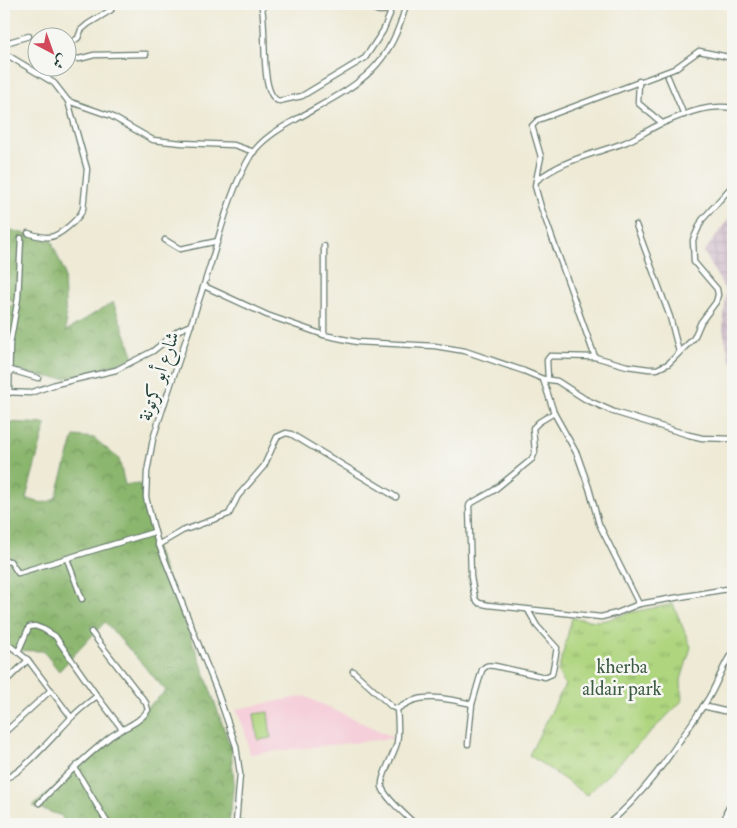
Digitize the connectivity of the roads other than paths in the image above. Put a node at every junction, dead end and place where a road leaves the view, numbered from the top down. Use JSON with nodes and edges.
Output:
{"nodes":[{"id":1,"x":261,"y":4,"type":"edge"},
{"id":2,"x":372,"y":4,"type":"edge"},
{"id":3,"x":406,"y":4,"type":"edge"},
{"id":4,"x":111,"y":10,"type":"dead end"},
{"id":5,"x":28,"y":36,"type":"edge"},
{"id":6,"x":78,"y":37,"type":"edge"},
{"id":7,"x":4,"y":45,"type":"edge"},
{"id":8,"x":4,"y":53,"type":"edge"},
{"id":9,"x":146,"y":54,"type":"dead end"},
{"id":10,"x":78,"y":58,"type":"edge"},
{"id":11,"x":733,"y":58,"type":"edge"},
{"id":12,"x":668,"y":76,"type":"dead end"},
{"id":13,"x":48,"y":79,"type":"joint"},
{"id":14,"x":639,"y":81,"type":"junction"},
{"id":15,"x":68,"y":101,"type":"junction"},
{"id":16,"x":733,"y":108,"type":"edge"},
{"id":17,"x":684,"y":115,"type":"junction"},
{"id":18,"x":662,"y":123,"type":"junction"},
{"id":19,"x":254,"y":152,"type":"junction"},
{"id":20,"x":536,"y":181,"type":"junction"},
{"id":21,"x":733,"y":185,"type":"edge"},
{"id":22,"x":636,"y":225,"type":"dead end"},
{"id":23,"x":28,"y":234,"type":"dead end"},
{"id":24,"x":21,"y":238,"type":"dead end"},
{"id":25,"x":165,"y":240,"type":"dead end"},
{"id":26,"x":218,"y":241,"type":"junction"},
{"id":27,"x":324,"y":246,"type":"dead end"},
{"id":28,"x":204,"y":286,"type":"junction"},
{"id":29,"x":191,"y":325,"type":"junction"},
{"id":30,"x":324,"y":334,"type":"junction"},
{"id":31,"x":679,"y":352,"type":"junction"},
{"id":32,"x":595,"y":357,"type":"junction"},
{"id":33,"x":4,"y":368,"type":"edge"},
{"id":34,"x":10,"y":370,"type":"junction"},
{"id":35,"x":38,"y":378,"type":"dead end"},
{"id":36,"x":545,"y":379,"type":"junction"},
{"id":37,"x":6,"y":393,"type":"edge"},
{"id":38,"x":554,"y":414,"type":"junction"},
{"id":39,"x":733,"y":439,"type":"edge"},
{"id":40,"x":396,"y":497,"type":"dead end"},
{"id":41,"x":154,"y":532,"type":"junction"},
{"id":42,"x":158,"y":545,"type":"junction"},
{"id":43,"x":67,"y":559,"type":"junction"},
{"id":44,"x":4,"y":562,"type":"edge"},
{"id":45,"x":733,"y":588,"type":"edge"},
{"id":46,"x":82,"y":599,"type":"dead end"},
{"id":47,"x":639,"y":604,"type":"junction"},
{"id":48,"x":528,"y":610,"type":"junction"},
{"id":49,"x":91,"y":632,"type":"dead end"},
{"id":50,"x":4,"y":641,"type":"edge"},
{"id":51,"x":733,"y":651,"type":"edge"},
{"id":52,"x":18,"y":652,"type":"junction"},
{"id":53,"x":28,"y":660,"type":"junction"},
{"id":54,"x":353,"y":671,"type":"dead end"},
{"id":55,"x":4,"y":682,"type":"edge"},
{"id":56,"x":51,"y":690,"type":"junction"},
{"id":57,"x":96,"y":696,"type":"junction"},
{"id":58,"x":472,"y":704,"type":"junction"},
{"id":59,"x":703,"y":706,"type":"junction"},
{"id":60,"x":397,"y":709,"type":"junction"},
{"id":61,"x":733,"y":710,"type":"edge"},
{"id":62,"x":71,"y":718,"type":"junction"},
{"id":63,"x":122,"y":729,"type":"junction"},
{"id":64,"x":4,"y":734,"type":"edge"},
{"id":65,"x":468,"y":744,"type":"dead end"},
{"id":66,"x":75,"y":768,"type":"junction"},
{"id":67,"x":4,"y":778,"type":"edge"},
{"id":68,"x":733,"y":800,"type":"edge"},
{"id":69,"x":39,"y":803,"type":"dead end"},
{"id":70,"x":236,"y":823,"type":"edge"},
{"id":71,"x":108,"y":824,"type":"edge"},
{"id":72,"x":248,"y":824,"type":"edge"},
{"id":73,"x":416,"y":824,"type":"edge"},
{"id":74,"x":608,"y":824,"type":"edge"},
{"id":75,"x":725,"y":824,"type":"edge"}],
"edges":[{"from":1,"to":2,"type":"street"},
{"from":3,"to":19,"type":"street","name":"شارع أبو كرتونة"},
{"from":4,"to":6,"type":"street"},
{"from":5,"to":7,"type":"street"},
{"from":8,"to":13,"type":"street"},
{"from":9,"to":10,"type":"street"},
{"from":11,"to":14,"type":"street"},
{"from":12,"to":17,"type":"street"},
{"from":13,"to":15,"type":"street"},
{"from":14,"to":18,"type":"street"},
{"from":14,"to":20,"type":"street"},
{"from":15,"to":19,"type":"street"},
{"from":15,"to":23,"type":"street"},
{"from":16,"to":17,"type":"street"},
{"from":17,"to":18,"type":"street"},
{"from":18,"to":20,"type":"street"},
{"from":19,"to":26,"type":"street","name":"شارع أبو كرتونة"},
{"from":20,"to":32,"type":"street"},
{"from":21,"to":31,"type":"street"},
{"from":22,"to":31,"type":"street"},
{"from":24,"to":34,"type":"street"},
{"from":25,"to":26,"type":"street"},
{"from":26,"to":28,"type":"street","name":"شارع أبو كرتونة"},
{"from":27,"to":30,"type":"street"},
{"from":28,"to":29,"type":"street","name":"شارع أبو كرتونة"},
{"from":28,"to":30,"type":"street"},
{"from":29,"to":37,"type":"street"},
{"from":29,"to":41,"type":"street","name":"شارع أبو كرتونة"},
{"from":30,"to":36,"type":"street"},
{"from":31,"to":32,"type":"street"},
{"from":32,"to":36,"type":"street"},
{"from":33,"to":34,"type":"street"},
{"from":34,"to":35,"type":"street"},
{"from":34,"to":37,"type":"street"},
{"from":36,"to":38,"type":"street"},
{"from":36,"to":39,"type":"street"},
{"from":38,"to":47,"type":"street"},
{"from":38,"to":48,"type":"street"},
{"from":40,"to":42,"type":"street"},
{"from":41,"to":42,"type":"street","name":"شارع أبو كرتونة"},
{"from":41,"to":43,"type":"street"},
{"from":42,"to":70,"type":"street","name":"شارع أبو كرتونة"},
{"from":43,"to":44,"type":"street"},
{"from":43,"to":46,"type":"street"},
{"from":45,"to":47,"type":"street"},
{"from":47,"to":48,"type":"street"},
{"from":48,"to":58,"type":"street"},
{"from":49,"to":63,"type":"street"},
{"from":50,"to":52,"type":"street"},
{"from":51,"to":59,"type":"street"},
{"from":52,"to":53,"type":"street"},
{"from":52,"to":57,"type":"street"},
{"from":53,"to":55,"type":"street"},
{"from":53,"to":56,"type":"street"},
{"from":54,"to":60,"type":"street"},
{"from":56,"to":62,"type":"street"},
{"from":56,"to":64,"type":"street"},
{"from":57,"to":62,"type":"street"},
{"from":57,"to":63,"type":"street"},
{"from":58,"to":60,"type":"street"},
{"from":58,"to":65,"type":"street"},
{"from":59,"to":61,"type":"street"},
{"from":59,"to":74,"type":"street"},
{"from":60,"to":73,"type":"street"},
{"from":62,"to":67,"type":"street"},
{"from":63,"to":66,"type":"street"},
{"from":66,"to":69,"type":"street"},
{"from":66,"to":71,"type":"street"},
{"from":68,"to":75,"type":"street"},
{"from":70,"to":72,"type":"street"}]}
